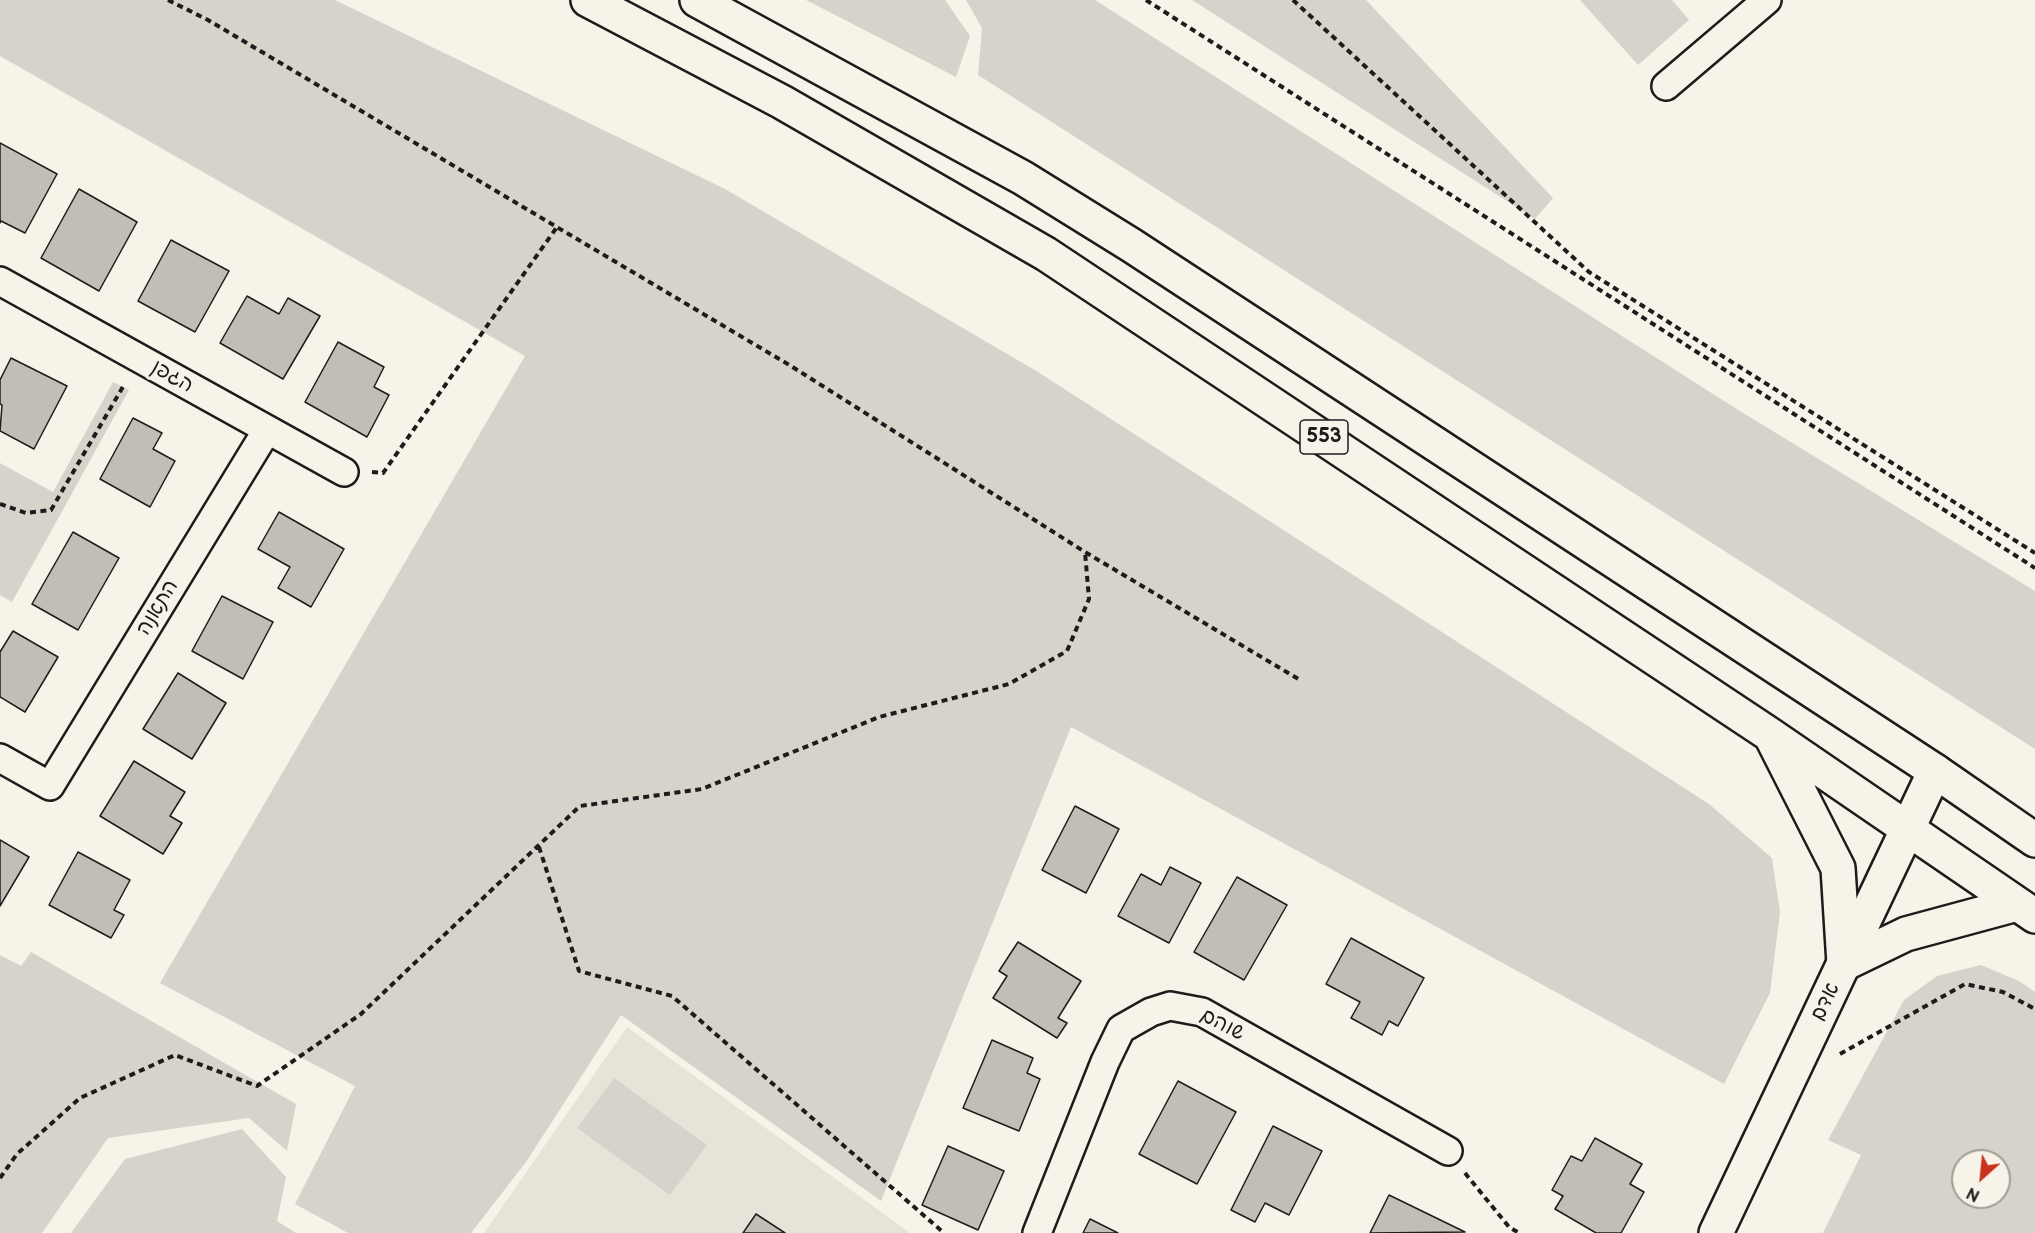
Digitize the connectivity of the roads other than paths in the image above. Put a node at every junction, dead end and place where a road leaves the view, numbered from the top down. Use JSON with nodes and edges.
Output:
{"nodes":[{"id":1,"x":588,"y":0,"type":"edge"},
{"id":2,"x":697,"y":0,"type":"edge"},
{"id":3,"x":1767,"y":0,"type":"edge"},
{"id":4,"x":1666,"y":86,"type":"dead end"},
{"id":5,"x":0,"y":281,"type":"edge"},
{"id":6,"x":267,"y":430,"type":"junction"},
{"id":7,"x":344,"y":472,"type":"road end"},
{"id":8,"x":1769,"y":734,"type":"junction"},
{"id":9,"x":0,"y":758,"type":"edge"},
{"id":10,"x":1935,"y":771,"type":"junction"},
{"id":11,"x":1906,"y":830,"type":"junction"},
{"id":12,"x":2035,"y":840,"type":"edge"},
{"id":13,"x":2026,"y":910,"type":"edge"},
{"id":14,"x":1844,"y":964,"type":"junction"},
{"id":15,"x":1448,"y":1151,"type":"road end"},
{"id":16,"x":1037,"y":1233,"type":"edge"},
{"id":17,"x":1716,"y":1233,"type":"edge"}],
"edges":[{"from":1,"to":8,"type":"main road","number":"553"},
{"from":2,"to":10,"type":"main road","number":"553"},
{"from":3,"to":4,"type":"street"},
{"from":5,"to":6,"type":"street","name":"הגפן"},
{"from":6,"to":7,"type":"street","name":"הגפן"},
{"from":6,"to":9,"type":"street","name":"התאנה"},
{"from":8,"to":11,"type":"main road","number":"553"},
{"from":8,"to":14,"type":"main road"},
{"from":10,"to":11,"type":"main road","name":"אדם"},
{"from":10,"to":12,"type":"main road","number":"553"},
{"from":11,"to":13,"type":"main road","number":"553"},
{"from":11,"to":14,"type":"main road","name":"אדם"},
{"from":13,"to":14,"type":"main road"},
{"from":14,"to":17,"type":"main road","name":"אדם"},
{"from":15,"to":16,"type":"street","name":"שוהם"}]}
